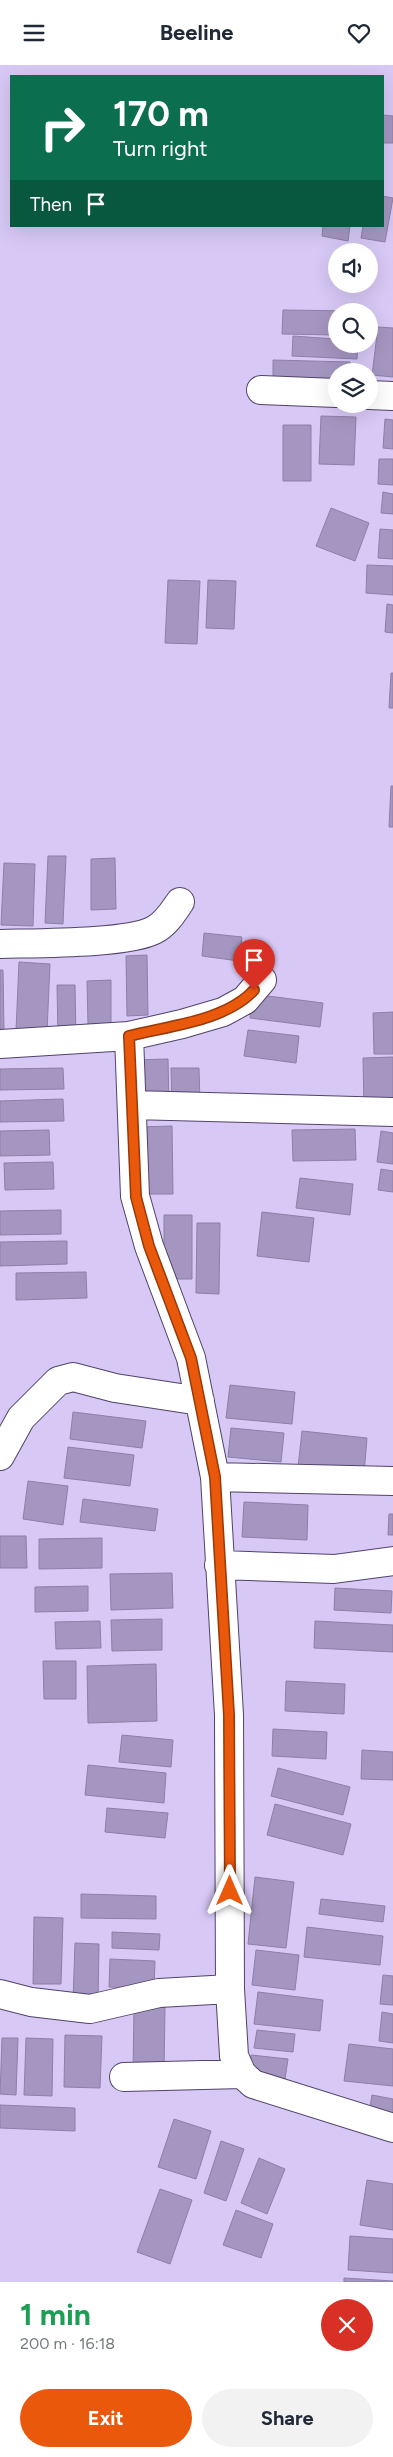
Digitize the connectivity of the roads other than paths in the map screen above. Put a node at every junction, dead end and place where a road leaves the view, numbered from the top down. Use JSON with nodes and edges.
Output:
{"nodes":[{"id":1,"x":261,"y":390,"type":"dead end"},
{"id":2,"x":328,"y":393,"type":"edge"},
{"id":3,"x":378,"y":395,"type":"edge"},
{"id":4,"x":393,"y":396,"type":"edge"},
{"id":5,"x":180,"y":901,"type":"dead end"},
{"id":6,"x":0,"y":945,"type":"edge"},
{"id":7,"x":262,"y":980,"type":"dead end"},
{"id":8,"x":129,"y":1036,"type":"junction"},
{"id":9,"x":0,"y":1043,"type":"edge"},
{"id":10,"x":132,"y":1105,"type":"junction"},
{"id":11,"x":393,"y":1112,"type":"edge"},
{"id":12,"x":200,"y":1401,"type":"junction"},
{"id":13,"x":0,"y":1456,"type":"edge"},
{"id":14,"x":215,"y":1477,"type":"junction"},
{"id":15,"x":393,"y":1481,"type":"edge"},
{"id":16,"x":393,"y":1561,"type":"edge"},
{"id":17,"x":219,"y":1565,"type":"junction"},
{"id":18,"x":230,"y":1989,"type":"junction"},
{"id":19,"x":0,"y":1994,"type":"edge"},
{"id":20,"x":242,"y":2074,"type":"junction"},
{"id":21,"x":124,"y":2077,"type":"dead end"},
{"id":22,"x":393,"y":2128,"type":"edge"}],
"edges":[{"from":1,"to":2,"type":"street"},
{"from":3,"to":4,"type":"street"},
{"from":5,"to":6,"type":"street"},
{"from":7,"to":8,"type":"street"},
{"from":8,"to":9,"type":"street"},
{"from":8,"to":10,"type":"street"},
{"from":10,"to":11,"type":"street"},
{"from":10,"to":12,"type":"street"},
{"from":12,"to":13,"type":"street"},
{"from":12,"to":14,"type":"street"},
{"from":14,"to":15,"type":"street"},
{"from":14,"to":17,"type":"street"},
{"from":16,"to":17,"type":"street"},
{"from":17,"to":18,"type":"street"},
{"from":18,"to":19,"type":"street"},
{"from":18,"to":20,"type":"street"},
{"from":20,"to":21,"type":"street"},
{"from":20,"to":22,"type":"street"}]}
